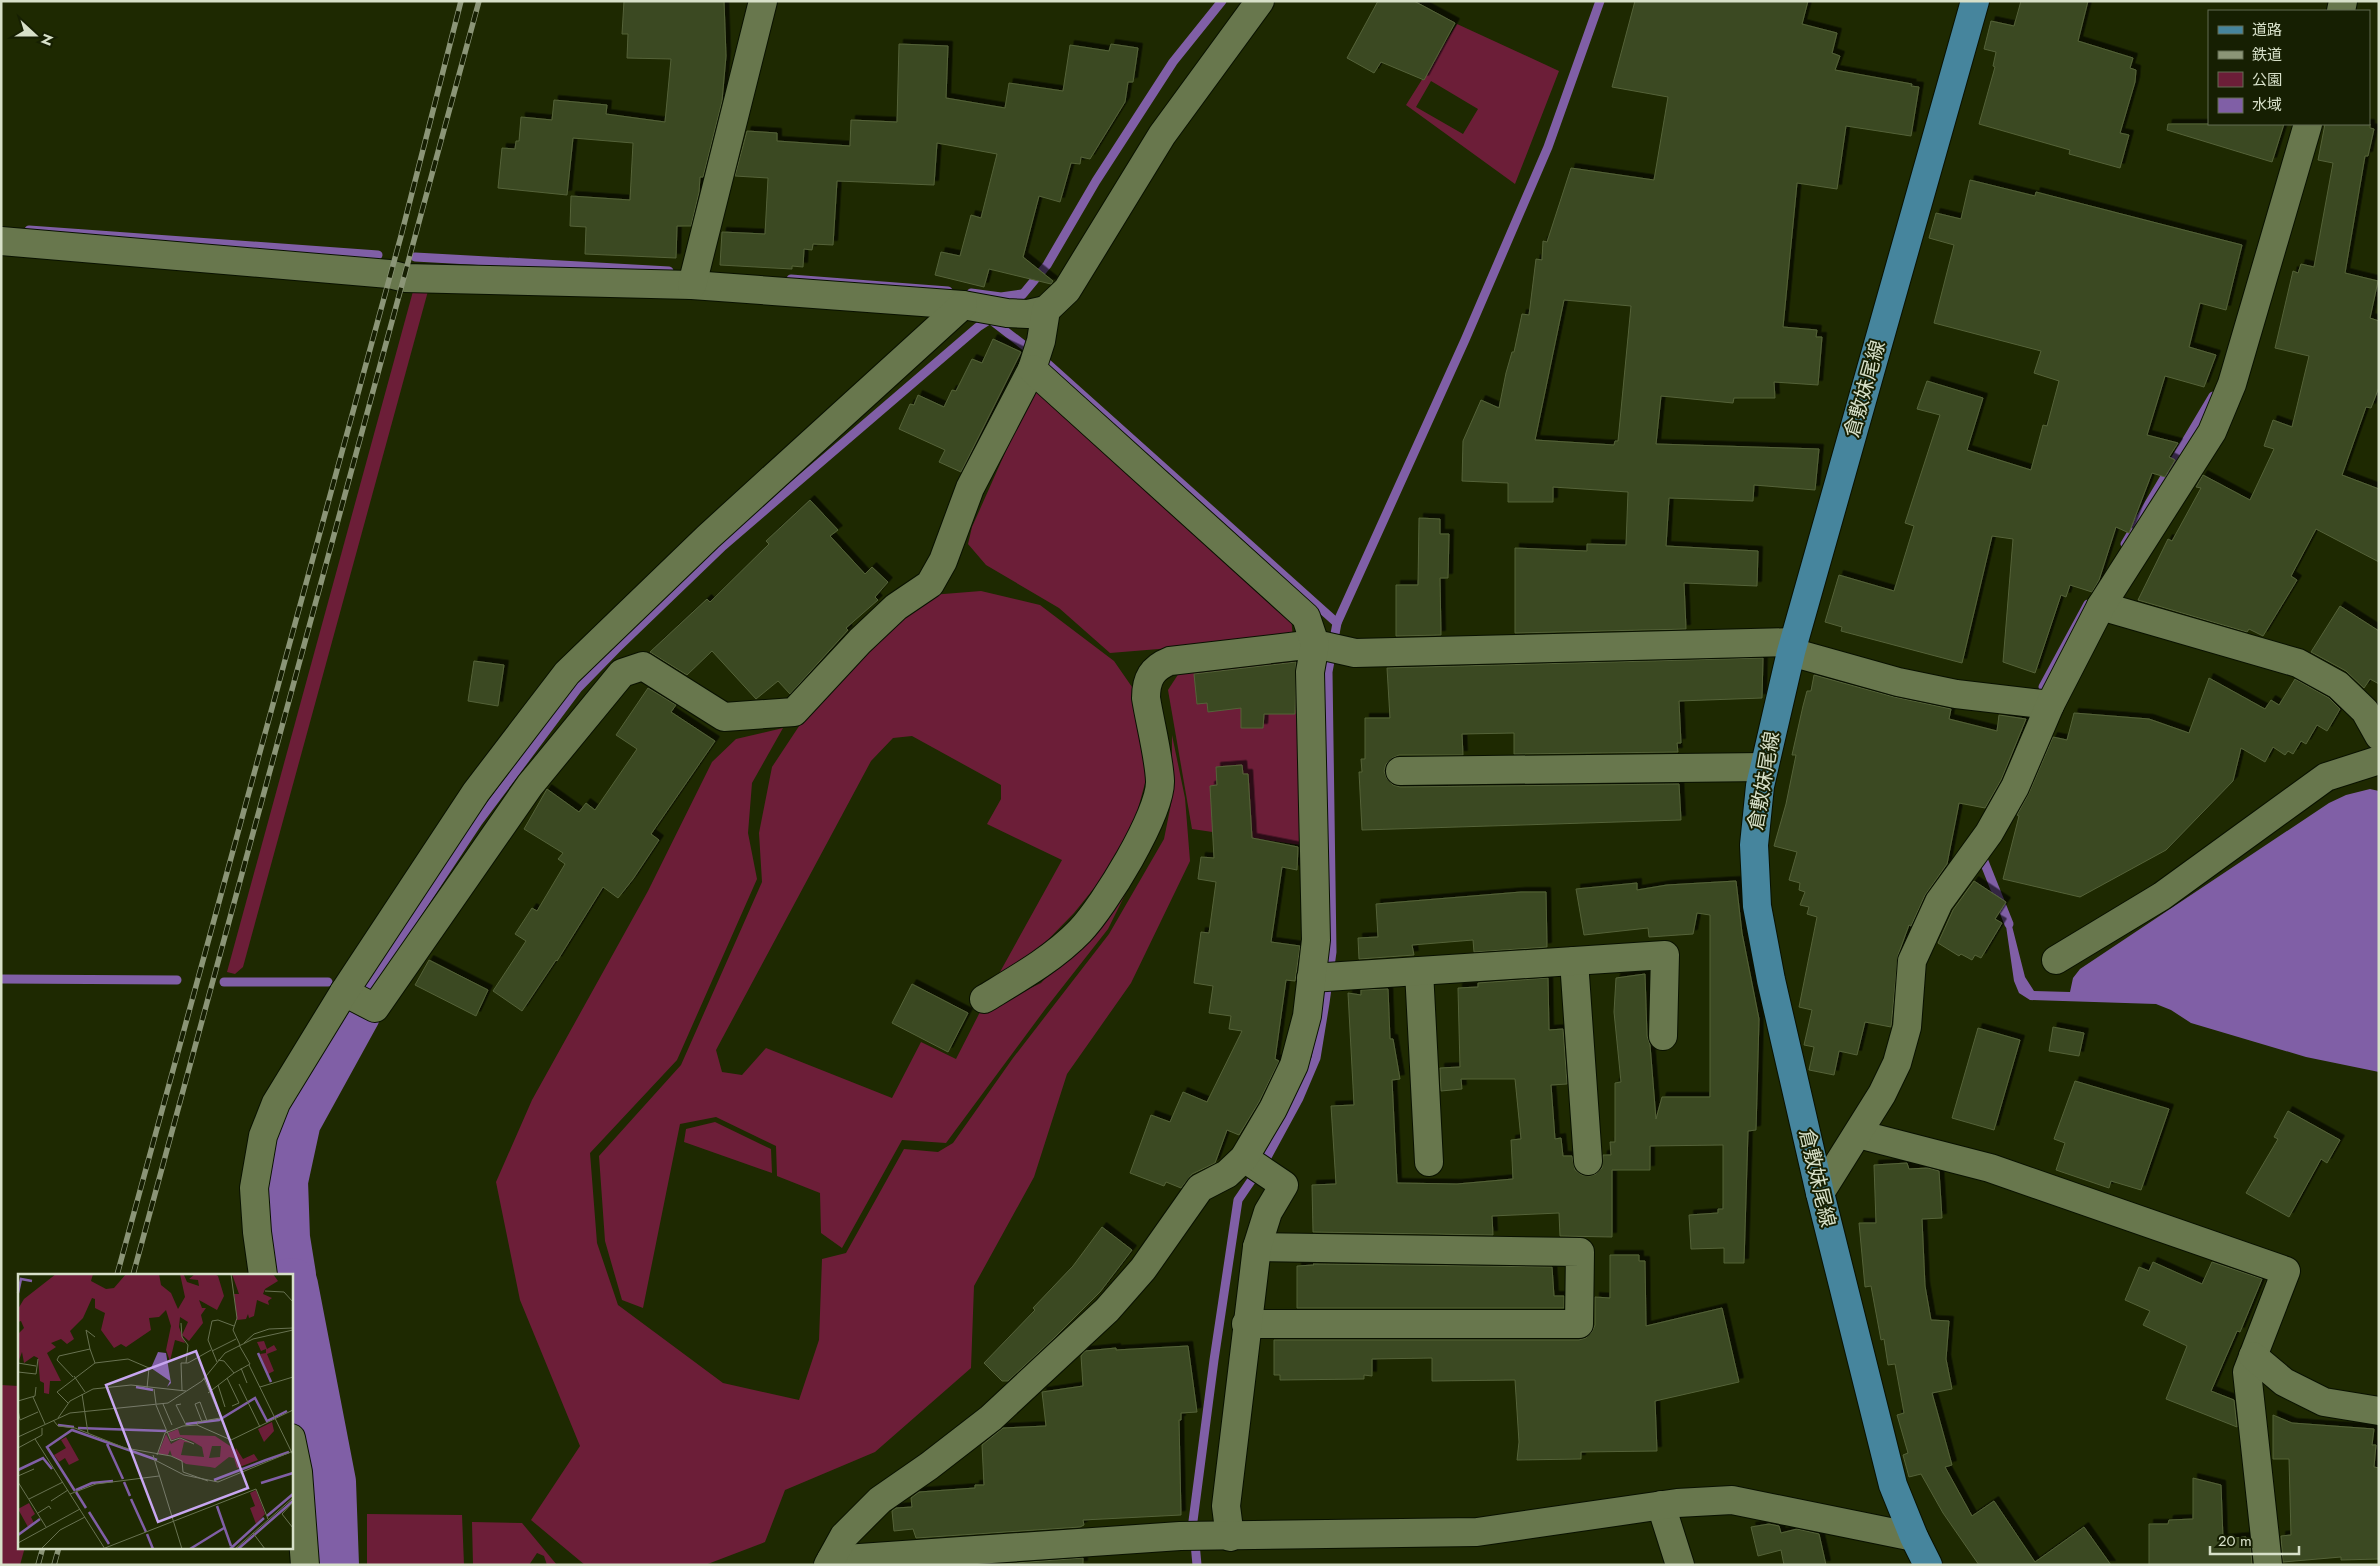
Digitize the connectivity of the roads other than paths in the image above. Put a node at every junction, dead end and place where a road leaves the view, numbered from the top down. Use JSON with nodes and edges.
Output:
{"nodes":[{"id":1,"x":763,"y":1,"type":"edge"},
{"id":2,"x":1260,"y":1,"type":"edge"},
{"id":3,"x":1975,"y":1,"type":"edge"},
{"id":4,"x":2308,"y":125,"type":"edge"},
{"id":5,"x":1,"y":241,"type":"edge"},
{"id":6,"x":692,"y":285,"type":"junction"},
{"id":7,"x":963,"y":305,"type":"junction"},
{"id":8,"x":1046,"y":310,"type":"junction"},
{"id":9,"x":1036,"y":357,"type":"junction"},
{"id":10,"x":2101,"y":606,"type":"junction"},
{"id":11,"x":1326,"y":647,"type":"junction"},
{"id":12,"x":1792,"y":647,"type":"junction"},
{"id":13,"x":2050,"y":705,"type":"junction"},
{"id":14,"x":2379,"y":736,"type":"edge"},
{"id":15,"x":2379,"y":760,"type":"edge"},
{"id":16,"x":1764,"y":766,"type":"junction"},
{"id":17,"x":1400,"y":771,"type":"dead end"},
{"id":18,"x":2056,"y":960,"type":"dead end"},
{"id":19,"x":1574,"y":961,"type":"junction"},
{"id":20,"x":1418,"y":971,"type":"junction"},
{"id":21,"x":1324,"y":977,"type":"junction"},
{"id":22,"x":356,"y":998,"type":"junction"},
{"id":23,"x":984,"y":999,"type":"dead end"},
{"id":24,"x":1663,"y":1036,"type":"dead end"},
{"id":25,"x":1858,"y":1134,"type":"junction"},
{"id":26,"x":1588,"y":1161,"type":"dead end"},
{"id":27,"x":1429,"y":1162,"type":"dead end"},
{"id":28,"x":1255,"y":1165,"type":"junction"},
{"id":29,"x":1820,"y":1193,"type":"junction"},
{"id":30,"x":1257,"y":1247,"type":"junction"},
{"id":31,"x":263,"y":1274,"type":"edge"},
{"id":32,"x":1246,"y":1324,"type":"junction"},
{"id":33,"x":2253,"y":1356,"type":"junction"},
{"id":34,"x":2379,"y":1411,"type":"edge"},
{"id":35,"x":292,"y":1443,"type":"edge"},
{"id":36,"x":1661,"y":1505,"type":"junction"},
{"id":37,"x":1219,"y":1537,"type":"junction"},
{"id":38,"x":1914,"y":1537,"type":"junction"},
{"id":39,"x":830,"y":1562,"type":"edge"},
{"id":40,"x":305,"y":1565,"type":"edge"},
{"id":41,"x":1680,"y":1565,"type":"edge"},
{"id":42,"x":1928,"y":1565,"type":"edge"},
{"id":43,"x":2268,"y":1565,"type":"edge"}],
"edges":[{"from":1,"to":6,"type":"street"},
{"from":2,"to":8,"type":"street"},
{"from":3,"to":12,"type":"main road","name":"倉敷妹尾線"},
{"from":4,"to":10,"type":"street"},
{"from":5,"to":6,"type":"street"},
{"from":6,"to":7,"type":"street"},
{"from":7,"to":8,"type":"street"},
{"from":7,"to":22,"type":"street"},
{"from":8,"to":9,"type":"street"},
{"from":9,"to":11,"type":"street"},
{"from":9,"to":22,"type":"street"},
{"from":10,"to":13,"type":"street"},
{"from":10,"to":14,"type":"street"},
{"from":11,"to":12,"type":"street"},
{"from":11,"to":21,"type":"street"},
{"from":11,"to":23,"type":"street"},
{"from":12,"to":13,"type":"street"},
{"from":12,"to":16,"type":"main road","name":"倉敷妹尾線"},
{"from":13,"to":25,"type":"street"},
{"from":15,"to":18,"type":"street"},
{"from":16,"to":17,"type":"street"},
{"from":16,"to":29,"type":"main road","name":"倉敷妹尾線"},
{"from":19,"to":20,"type":"street"},
{"from":19,"to":24,"type":"street"},
{"from":19,"to":26,"type":"street"},
{"from":20,"to":21,"type":"street"},
{"from":20,"to":27,"type":"street"},
{"from":21,"to":28,"type":"street"},
{"from":22,"to":31,"type":"street"},
{"from":25,"to":29,"type":"street"},
{"from":25,"to":33,"type":"street"},
{"from":28,"to":30,"type":"street"},
{"from":28,"to":39,"type":"street"},
{"from":29,"to":38,"type":"main road","name":"倉敷妹尾線"},
{"from":30,"to":32,"type":"street"},
{"from":30,"to":32,"type":"street"},
{"from":32,"to":37,"type":"street"},
{"from":33,"to":34,"type":"street"},
{"from":33,"to":43,"type":"street"},
{"from":35,"to":40,"type":"street"},
{"from":36,"to":37,"type":"street"},
{"from":36,"to":38,"type":"street"},
{"from":36,"to":41,"type":"street"},
{"from":37,"to":39,"type":"street"},
{"from":38,"to":42,"type":"main road","name":"倉敷妹尾線"}]}
